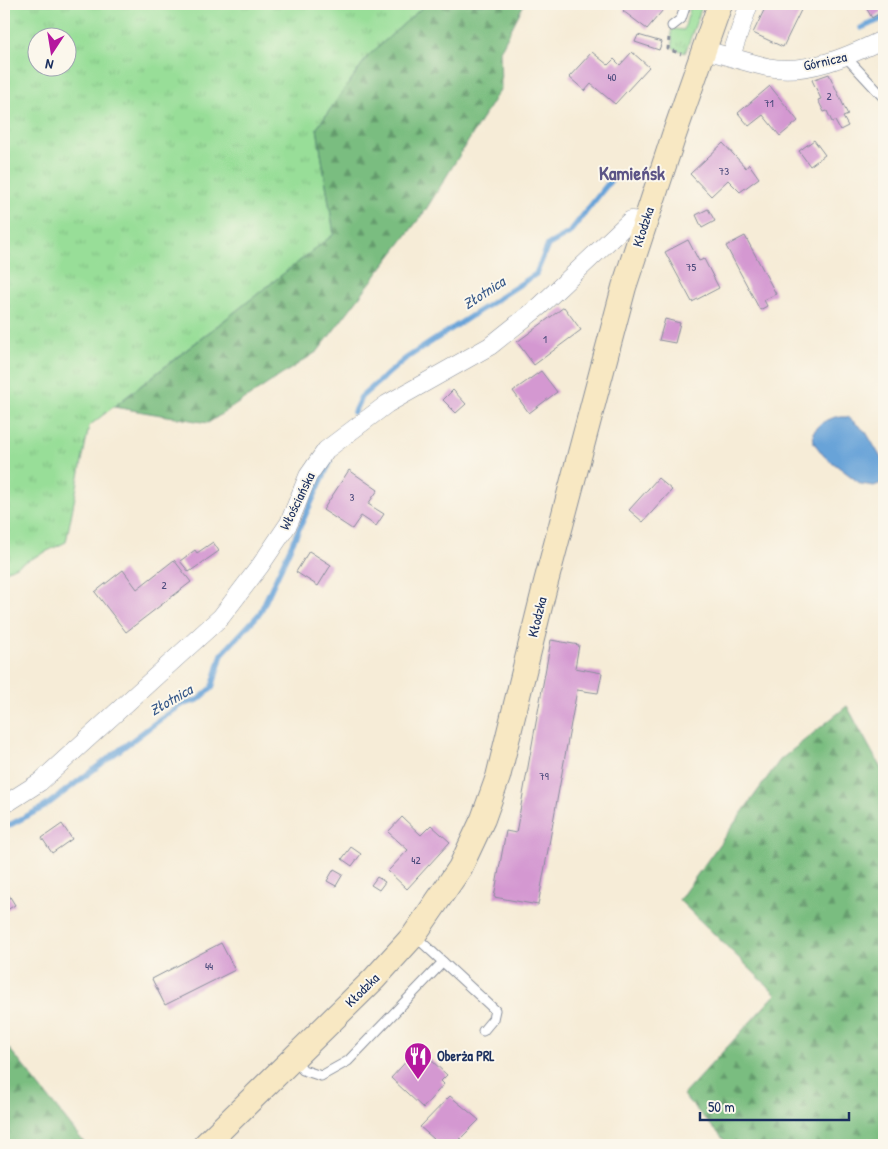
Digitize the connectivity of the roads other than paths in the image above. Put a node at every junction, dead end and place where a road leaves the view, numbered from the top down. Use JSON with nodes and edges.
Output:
{"nodes":[{"id":1,"x":686,"y":4,"type":"edge"},
{"id":2,"x":720,"y":4,"type":"edge"},
{"id":3,"x":749,"y":4,"type":"edge"},
{"id":4,"x":672,"y":26,"type":"dead end"},
{"id":5,"x":884,"y":39,"type":"edge"},
{"id":6,"x":695,"y":53,"type":"junction"},
{"id":7,"x":731,"y":56,"type":"junction"},
{"id":8,"x":846,"y":57,"type":"junction"},
{"id":9,"x":884,"y":98,"type":"edge"},
{"id":10,"x":645,"y":221,"type":"junction"},
{"id":11,"x":4,"y":805,"type":"edge"},
{"id":12,"x":414,"y":935,"type":"junction"},
{"id":13,"x":443,"y":962,"type":"junction"},
{"id":14,"x":483,"y":1031,"type":"dead end"},
{"id":15,"x":294,"y":1058,"type":"junction"},
{"id":16,"x":205,"y":1145,"type":"edge"}],
"edges":[{"from":1,"to":4,"type":"lane"},
{"from":2,"to":6,"type":"main road","name":"Kłodzka"},
{"from":3,"to":7,"type":"street"},
{"from":5,"to":8,"type":"street","name":"Górnicza"},
{"from":6,"to":7,"type":"street","name":"Górnicza"},
{"from":6,"to":10,"type":"main road","name":"Kłodzka"},
{"from":7,"to":8,"type":"street","name":"Górnicza"},
{"from":8,"to":9,"type":"lane"},
{"from":10,"to":11,"type":"street","name":"Włościańska"},
{"from":10,"to":12,"type":"main road","name":"Kłodzka"},
{"from":12,"to":13,"type":"lane"},
{"from":12,"to":15,"type":"main road","name":"Kłodzka"},
{"from":13,"to":14,"type":"lane"},
{"from":13,"to":15,"type":"lane"},
{"from":15,"to":16,"type":"main road","name":"Kłodzka"}]}
